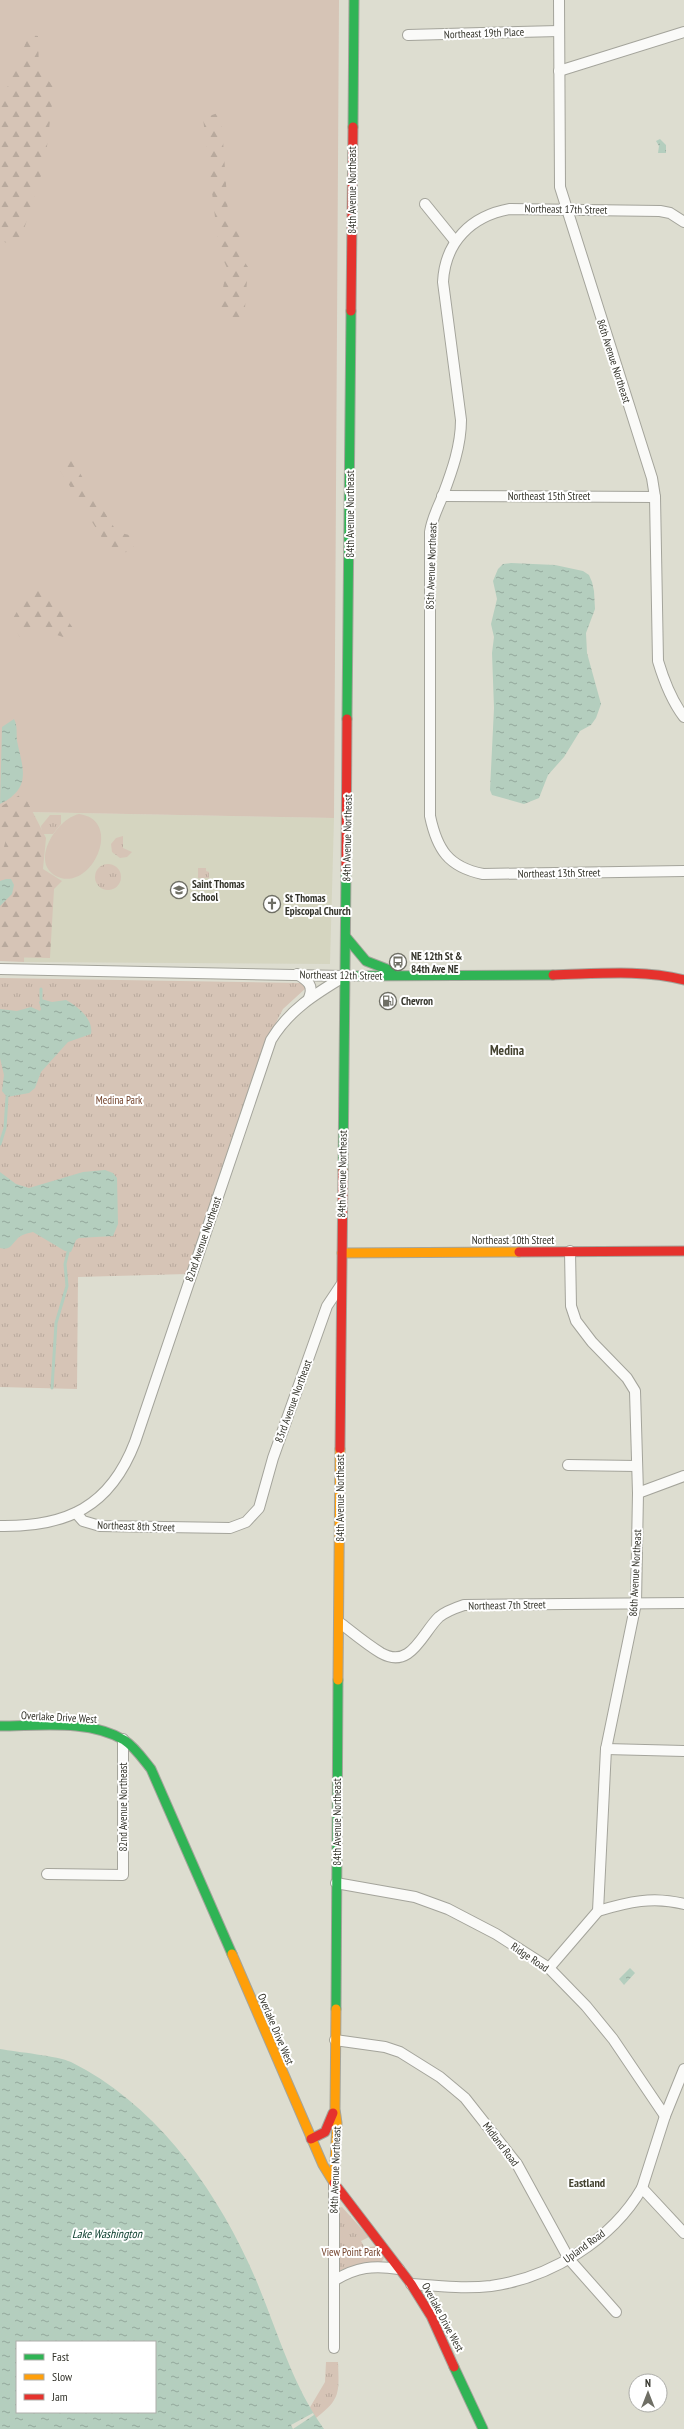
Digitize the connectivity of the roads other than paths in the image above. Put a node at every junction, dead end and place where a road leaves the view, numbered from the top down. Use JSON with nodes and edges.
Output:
{"nodes":[{"id":1,"x":354,"y":0,"type":"edge"},
{"id":2,"x":559,"y":0,"type":"edge"},
{"id":3,"x":559,"y":31,"type":"junction"},
{"id":4,"x":684,"y":32,"type":"edge"},
{"id":5,"x":408,"y":35,"type":"dead end"},
{"id":6,"x":559,"y":71,"type":"junction"},
{"id":7,"x":425,"y":204,"type":"dead end"},
{"id":8,"x":566,"y":210,"type":"junction"},
{"id":9,"x":684,"y":222,"type":"edge"},
{"id":10,"x":455,"y":241,"type":"junction"},
{"id":11,"x":442,"y":496,"type":"junction"},
{"id":12,"x":656,"y":497,"type":"junction"},
{"id":13,"x":684,"y":717,"type":"edge"},
{"id":14,"x":442,"y":851,"type":"joint"},
{"id":15,"x":684,"y":871,"type":"edge"},
{"id":16,"x":346,"y":937,"type":"junction"},
{"id":17,"x":0,"y":969,"type":"edge"},
{"id":18,"x":296,"y":974,"type":"junction"},
{"id":19,"x":404,"y":975,"type":"junction"},
{"id":20,"x":345,"y":976,"type":"junction"},
{"id":21,"x":683,"y":977,"type":"edge"},
{"id":22,"x":309,"y":998,"type":"junction"},
{"id":23,"x":570,"y":1251,"type":"junction"},
{"id":24,"x":684,"y":1251,"type":"edge"},
{"id":25,"x":342,"y":1253,"type":"junction"},
{"id":26,"x":341,"y":1285,"type":"junction"},
{"id":27,"x":568,"y":1465,"type":"dead end"},
{"id":28,"x":636,"y":1466,"type":"junction"},
{"id":29,"x":684,"y":1476,"type":"edge"},
{"id":30,"x":638,"y":1493,"type":"junction"},
{"id":31,"x":76,"y":1513,"type":"junction"},
{"id":32,"x":251,"y":1518,"type":"joint"},
{"id":33,"x":0,"y":1526,"type":"edge"},
{"id":34,"x":636,"y":1603,"type":"junction"},
{"id":35,"x":684,"y":1603,"type":"edge"},
{"id":36,"x":339,"y":1622,"type":"junction"},
{"id":37,"x":0,"y":1726,"type":"edge"},
{"id":38,"x":124,"y":1739,"type":"junction"},
{"id":39,"x":606,"y":1750,"type":"junction"},
{"id":40,"x":684,"y":1751,"type":"edge"},
{"id":41,"x":47,"y":1874,"type":"dead end"},
{"id":42,"x":336,"y":1883,"type":"junction"},
{"id":43,"x":684,"y":1904,"type":"edge"},
{"id":44,"x":598,"y":1911,"type":"junction"},
{"id":45,"x":549,"y":1968,"type":"junction"},
{"id":46,"x":335,"y":2040,"type":"junction"},
{"id":47,"x":684,"y":2069,"type":"edge"},
{"id":48,"x":335,"y":2109,"type":"junction"},
{"id":49,"x":665,"y":2116,"type":"junction"},
{"id":50,"x":311,"y":2139,"type":"junction"},
{"id":51,"x":334,"y":2182,"type":"junction"},
{"id":52,"x":642,"y":2188,"type":"junction"},
{"id":53,"x":684,"y":2233,"type":"edge"},
{"id":54,"x":569,"y":2259,"type":"junction"},
{"id":55,"x":398,"y":2269,"type":"junction"},
{"id":56,"x":335,"y":2280,"type":"junction"},
{"id":57,"x":411,"y":2284,"type":"junction"},
{"id":58,"x":616,"y":2312,"type":"dead end"},
{"id":59,"x":334,"y":2348,"type":"dead end"},
{"id":60,"x":483,"y":2429,"type":"edge"}],
"edges":[{"from":1,"to":16,"type":"main road","name":"84th Avenue Northeast"},
{"from":2,"to":3,"type":"street","name":"86th Avenue Northeast"},
{"from":3,"to":5,"type":"street","name":"Northeast 19th Place"},
{"from":3,"to":6,"type":"street","name":"86th Avenue Northeast"},
{"from":4,"to":6,"type":"street"},
{"from":6,"to":8,"type":"street","name":"86th Avenue Northeast"},
{"from":7,"to":10,"type":"street"},
{"from":8,"to":9,"type":"street","name":"Northeast 17th Street"},
{"from":8,"to":10,"type":"street","name":"Northeast 17th Street"},
{"from":8,"to":12,"type":"street","name":"86th Avenue Northeast"},
{"from":10,"to":11,"type":"street","name":"85th Avenue Northeast"},
{"from":11,"to":12,"type":"street","name":"Northeast 15th Street"},
{"from":11,"to":14,"type":"street","name":"85th Avenue Northeast"},
{"from":12,"to":13,"type":"street","name":"86th Avenue Northeast"},
{"from":14,"to":15,"type":"street","name":"Northeast 13th Street"},
{"from":16,"to":19,"type":"main road"},
{"from":16,"to":20,"type":"main road","name":"84th Avenue Northeast"},
{"from":17,"to":18,"type":"street","name":"Northeast 12th Street"},
{"from":18,"to":20,"type":"street","name":"Northeast 12th Street"},
{"from":18,"to":22,"type":"street"},
{"from":19,"to":20,"type":"main road","name":"Northeast 12th Street"},
{"from":19,"to":21,"type":"main road","name":"Northeast 12th Street"},
{"from":20,"to":22,"type":"street","name":"82nd Avenue Northeast"},
{"from":20,"to":25,"type":"main road","name":"84th Avenue Northeast"},
{"from":22,"to":31,"type":"street","name":"82nd Avenue Northeast"},
{"from":23,"to":24,"type":"main road","name":"Northeast 10th Street"},
{"from":23,"to":25,"type":"main road","name":"Northeast 10th Street"},
{"from":23,"to":28,"type":"street","name":"86th Avenue Northeast"},
{"from":25,"to":26,"type":"main road","name":"84th Avenue Northeast"},
{"from":26,"to":32,"type":"street","name":"83rd Avenue Northeast"},
{"from":26,"to":36,"type":"main road","name":"84th Avenue Northeast"},
{"from":27,"to":28,"type":"street"},
{"from":28,"to":30,"type":"street","name":"86th Avenue Northeast"},
{"from":29,"to":30,"type":"street"},
{"from":30,"to":34,"type":"street","name":"86th Avenue Northeast"},
{"from":31,"to":32,"type":"street","name":"Northeast 8th Street"},
{"from":31,"to":33,"type":"street"},
{"from":34,"to":35,"type":"street","name":"Northeast 7th Street"},
{"from":34,"to":36,"type":"street","name":"Northeast 7th Street"},
{"from":34,"to":39,"type":"street","name":"86th Avenue Northeast"},
{"from":36,"to":42,"type":"main road","name":"84th Avenue Northeast"},
{"from":37,"to":38,"type":"main road","name":"Overlake Drive West"},
{"from":38,"to":41,"type":"street","name":"82nd Avenue Northeast"},
{"from":38,"to":50,"type":"main road","name":"Overlake Drive West"},
{"from":39,"to":40,"type":"street"},
{"from":39,"to":44,"type":"street","name":"86th Avenue Northeast"},
{"from":42,"to":45,"type":"street","name":"Ridge Road"},
{"from":42,"to":46,"type":"main road","name":"84th Avenue Northeast"},
{"from":43,"to":44,"type":"street"},
{"from":44,"to":45,"type":"street"},
{"from":45,"to":49,"type":"street","name":"Ridge Road"},
{"from":46,"to":48,"type":"main road","name":"84th Avenue Northeast"},
{"from":46,"to":54,"type":"street","name":"Midland Road"},
{"from":47,"to":49,"type":"street","name":"Upland Road"},
{"from":48,"to":50,"type":"main road"},
{"from":48,"to":51,"type":"main road","name":"84th Avenue Northeast"},
{"from":49,"to":52,"type":"street","name":"Upland Road"},
{"from":50,"to":51,"type":"main road","name":"Overlake Drive West"},
{"from":51,"to":55,"type":"main road","name":"Overlake Drive West"},
{"from":51,"to":56,"type":"street","name":"84th Avenue Northeast"},
{"from":52,"to":53,"type":"street"},
{"from":52,"to":54,"type":"street","name":"Upland Road"},
{"from":54,"to":57,"type":"street","name":"Upland Road"},
{"from":54,"to":58,"type":"street","name":"Midland Road"},
{"from":55,"to":56,"type":"street"},
{"from":55,"to":57,"type":"main road","name":"Overlake Drive West"},
{"from":56,"to":59,"type":"street","name":"84th Avenue Northeast"},
{"from":57,"to":60,"type":"main road","name":"Overlake Drive West"}]}
